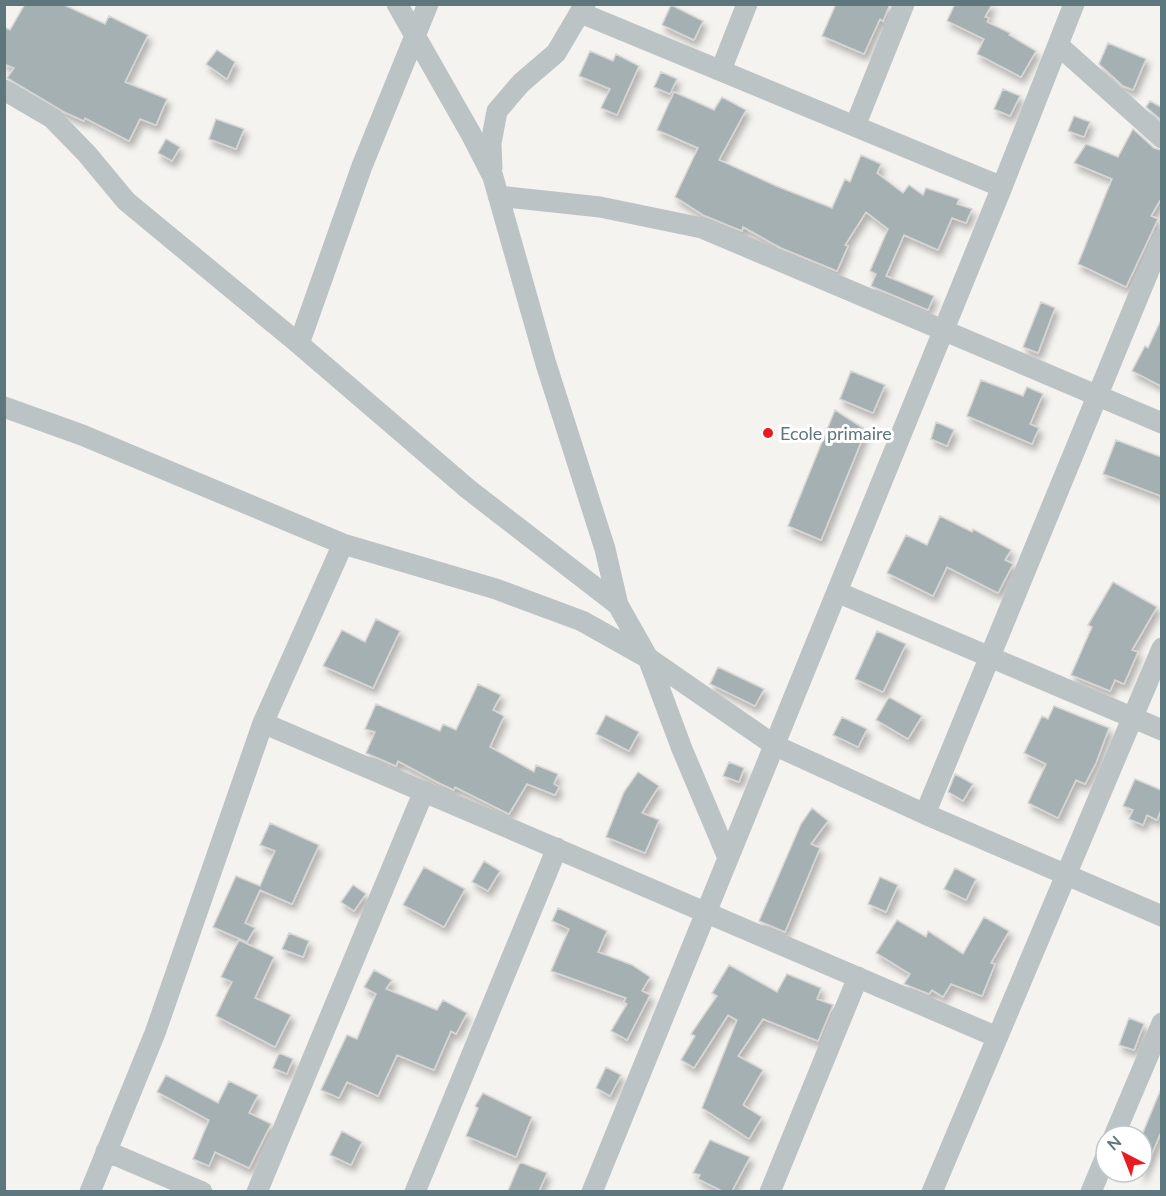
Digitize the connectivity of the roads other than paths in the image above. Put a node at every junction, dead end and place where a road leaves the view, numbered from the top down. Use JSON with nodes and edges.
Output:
{"nodes":[{"id":1,"x":397,"y":4,"type":"edge"},
{"id":2,"x":428,"y":4,"type":"edge"},
{"id":3,"x":747,"y":4,"type":"edge"},
{"id":4,"x":904,"y":4,"type":"edge"},
{"id":5,"x":1074,"y":4,"type":"edge"},
{"id":6,"x":583,"y":9,"type":"edge"},
{"id":7,"x":414,"y":39,"type":"junction"},
{"id":8,"x":1058,"y":45,"type":"junction"},
{"id":9,"x":721,"y":70,"type":"junction"},
{"id":10,"x":4,"y":90,"type":"edge"},
{"id":11,"x":855,"y":126,"type":"junction"},
{"id":12,"x":1161,"y":138,"type":"edge"},
{"id":13,"x":495,"y":187,"type":"junction"},
{"id":14,"x":1002,"y":187,"type":"junction"},
{"id":15,"x":1161,"y":239,"type":"edge"},
{"id":16,"x":943,"y":332,"type":"junction"},
{"id":17,"x":299,"y":344,"type":"junction"},
{"id":18,"x":1096,"y":396,"type":"junction"},
{"id":19,"x":4,"y":407,"type":"edge"},
{"id":20,"x":1161,"y":423,"type":"edge"},
{"id":21,"x":344,"y":544,"type":"junction"},
{"id":22,"x":837,"y":592,"type":"junction"},
{"id":23,"x":618,"y":605,"type":"junction"},
{"id":24,"x":1161,"y":648,"type":"edge"},
{"id":25,"x":989,"y":655,"type":"junction"},
{"id":26,"x":648,"y":658,"type":"junction"},
{"id":27,"x":1132,"y":717,"type":"junction"},
{"id":28,"x":263,"y":723,"type":"junction"},
{"id":29,"x":1161,"y":730,"type":"edge"},
{"id":30,"x":774,"y":745,"type":"junction"},
{"id":31,"x":424,"y":791,"type":"junction"},
{"id":32,"x":925,"y":814,"type":"junction"},
{"id":33,"x":557,"y":848,"type":"junction"},
{"id":34,"x":728,"y":858,"type":"junction"},
{"id":35,"x":1066,"y":875,"type":"junction"},
{"id":36,"x":706,"y":912,"type":"junction"},
{"id":37,"x":1161,"y":916,"type":"edge"},
{"id":38,"x":858,"y":977,"type":"junction"},
{"id":39,"x":1161,"y":1023,"type":"edge"},
{"id":40,"x":997,"y":1037,"type":"junction"},
{"id":41,"x":1119,"y":1124,"type":"edge"},
{"id":42,"x":106,"y":1151,"type":"junction"},
{"id":43,"x":90,"y":1191,"type":"edge"},
{"id":44,"x":202,"y":1191,"type":"edge"},
{"id":45,"x":257,"y":1191,"type":"edge"},
{"id":46,"x":415,"y":1191,"type":"edge"},
{"id":47,"x":592,"y":1191,"type":"edge"},
{"id":48,"x":770,"y":1191,"type":"edge"},
{"id":49,"x":932,"y":1191,"type":"edge"}],
"edges":[{"from":1,"to":7,"type":"street"},
{"from":2,"to":7,"type":"street"},
{"from":3,"to":9,"type":"street"},
{"from":4,"to":11,"type":"street"},
{"from":5,"to":8,"type":"street"},
{"from":6,"to":9,"type":"street"},
{"from":6,"to":13,"type":"street"},
{"from":7,"to":13,"type":"street"},
{"from":7,"to":17,"type":"street"},
{"from":8,"to":12,"type":"street"},
{"from":8,"to":14,"type":"street"},
{"from":9,"to":11,"type":"street"},
{"from":10,"to":17,"type":"street"},
{"from":11,"to":14,"type":"street"},
{"from":13,"to":16,"type":"street"},
{"from":13,"to":23,"type":"street"},
{"from":14,"to":16,"type":"street"},
{"from":15,"to":18,"type":"street"},
{"from":16,"to":18,"type":"street"},
{"from":16,"to":22,"type":"street"},
{"from":17,"to":23,"type":"street"},
{"from":18,"to":20,"type":"street"},
{"from":18,"to":25,"type":"street"},
{"from":19,"to":21,"type":"street"},
{"from":21,"to":26,"type":"street"},
{"from":21,"to":28,"type":"street"},
{"from":22,"to":25,"type":"street"},
{"from":22,"to":30,"type":"street"},
{"from":23,"to":26,"type":"street"},
{"from":24,"to":27,"type":"street"},
{"from":25,"to":27,"type":"street"},
{"from":25,"to":32,"type":"street"},
{"from":26,"to":30,"type":"street"},
{"from":26,"to":34,"type":"street"},
{"from":27,"to":29,"type":"street"},
{"from":27,"to":35,"type":"street"},
{"from":28,"to":31,"type":"street"},
{"from":28,"to":42,"type":"street"},
{"from":30,"to":32,"type":"street"},
{"from":30,"to":34,"type":"street"},
{"from":31,"to":33,"type":"street"},
{"from":31,"to":45,"type":"street"},
{"from":32,"to":35,"type":"street"},
{"from":33,"to":36,"type":"street"},
{"from":33,"to":46,"type":"street"},
{"from":34,"to":36,"type":"street"},
{"from":35,"to":37,"type":"street"},
{"from":35,"to":40,"type":"street"},
{"from":36,"to":38,"type":"street"},
{"from":36,"to":47,"type":"street"},
{"from":38,"to":40,"type":"street"},
{"from":38,"to":48,"type":"street"},
{"from":39,"to":41,"type":"street"},
{"from":40,"to":49,"type":"street"},
{"from":42,"to":43,"type":"street"},
{"from":42,"to":44,"type":"street"}]}
